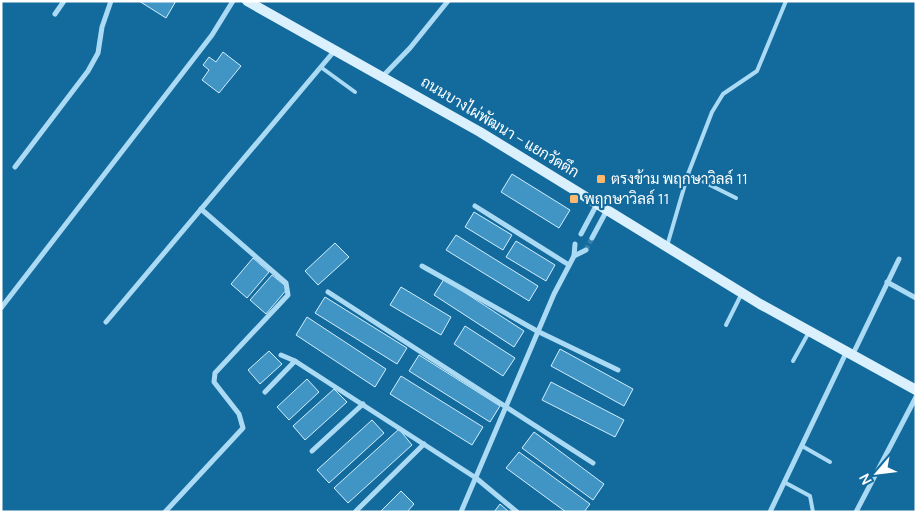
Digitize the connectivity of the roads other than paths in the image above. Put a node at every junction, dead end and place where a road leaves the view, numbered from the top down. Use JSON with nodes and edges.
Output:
{"nodes":[{"id":1,"x":64,"y":1,"type":"edge"},
{"id":2,"x":111,"y":1,"type":"edge"},
{"id":3,"x":233,"y":1,"type":"edge"},
{"id":4,"x":247,"y":1,"type":"edge"},
{"id":5,"x":448,"y":1,"type":"edge"},
{"id":6,"x":786,"y":1,"type":"edge"},
{"id":7,"x":55,"y":14,"type":"dead end"},
{"id":8,"x":336,"y":50,"type":"junction"},
{"id":9,"x":322,"y":68,"type":"junction"},
{"id":10,"x":383,"y":76,"type":"junction"},
{"id":11,"x":355,"y":92,"type":"dead end"},
{"id":12,"x":15,"y":167,"type":"dead end"},
{"id":13,"x":688,"y":174,"type":"junction"},
{"id":14,"x":736,"y":198,"type":"dead end"},
{"id":15,"x":598,"y":204,"type":"junction"},
{"id":16,"x":476,"y":206,"type":"dead end"},
{"id":17,"x":200,"y":209,"type":"junction"},
{"id":18,"x":607,"y":210,"type":"junction"},
{"id":19,"x":581,"y":234,"type":"dead end"},
{"id":20,"x":592,"y":238,"type":"tunnel mouth"},
{"id":21,"x":575,"y":244,"type":"dead end"},
{"id":22,"x":667,"y":246,"type":"junction"},
{"id":23,"x":586,"y":250,"type":"tunnel mouth"},
{"id":24,"x":574,"y":256,"type":"junction"},
{"id":25,"x":899,"y":259,"type":"dead end"},
{"id":26,"x":569,"y":265,"type":"junction"},
{"id":27,"x":422,"y":266,"type":"dead end"},
{"id":28,"x":887,"y":282,"type":"junction"},
{"id":29,"x":328,"y":292,"type":"dead end"},
{"id":30,"x":742,"y":293,"type":"junction"},
{"id":31,"x":916,"y":298,"type":"edge"},
{"id":32,"x":1,"y":308,"type":"edge"},
{"id":33,"x":106,"y":322,"type":"dead end"},
{"id":34,"x":726,"y":325,"type":"dead end"},
{"id":35,"x":537,"y":331,"type":"junction"},
{"id":36,"x":809,"y":332,"type":"junction"},
{"id":37,"x":849,"y":354,"type":"junction"},
{"id":38,"x":282,"y":355,"type":"dead end"},
{"id":39,"x":295,"y":361,"type":"junction"},
{"id":40,"x":793,"y":361,"type":"dead end"},
{"id":41,"x":618,"y":370,"type":"dead end"},
{"id":42,"x":916,"y":390,"type":"edge"},
{"id":43,"x":265,"y":392,"type":"dead end"},
{"id":44,"x":916,"y":397,"type":"edge"},
{"id":45,"x":363,"y":404,"type":"junction"},
{"id":46,"x":507,"y":407,"type":"junction"},
{"id":47,"x":424,"y":444,"type":"junction"},
{"id":48,"x":802,"y":446,"type":"junction"},
{"id":49,"x":312,"y":451,"type":"dead end"},
{"id":50,"x":830,"y":462,"type":"dead end"},
{"id":51,"x":594,"y":463,"type":"dead end"},
{"id":52,"x":476,"y":478,"type":"junction"},
{"id":53,"x":784,"y":482,"type":"junction"},
{"id":54,"x":356,"y":511,"type":"edge"},
{"id":55,"x":165,"y":512,"type":"edge"},
{"id":56,"x":461,"y":512,"type":"edge"},
{"id":57,"x":517,"y":512,"type":"edge"},
{"id":58,"x":770,"y":512,"type":"edge"},
{"id":59,"x":813,"y":512,"type":"edge"},
{"id":60,"x":856,"y":512,"type":"edge"}],
"edges":[{"from":1,"to":7,"type":"street"},
{"from":2,"to":12,"type":"street"},
{"from":3,"to":32,"type":"street"},
{"from":4,"to":8,"type":"street","name":"ถนนบางไผ่พัฒนา – แยกวัดตึก"},
{"from":5,"to":10,"type":"street"},
{"from":6,"to":13,"type":"lane"},
{"from":8,"to":9,"type":"street"},
{"from":8,"to":10,"type":"street","name":"ถนนบางไผ่พัฒนา – แยกวัดตึก"},
{"from":9,"to":11,"type":"lane"},
{"from":9,"to":17,"type":"street"},
{"from":10,"to":15,"type":"street","name":"ถนนบางไผ่พัฒนา – แยกวัดตึก"},
{"from":13,"to":14,"type":"lane"},
{"from":13,"to":22,"type":"lane"},
{"from":15,"to":18,"type":"street","name":"ถนนบางไผ่พัฒนา – แยกวัดตึก"},
{"from":15,"to":19,"type":"street"},
{"from":16,"to":26,"type":"street"},
{"from":17,"to":33,"type":"street"},
{"from":17,"to":55,"type":"street"},
{"from":18,"to":20,"type":"street"},
{"from":18,"to":22,"type":"street","name":"ถนนบางไผ่พัฒนา – แยกวัดตึก"},
{"from":21,"to":24,"type":"street"},
{"from":22,"to":30,"type":"street","name":"ถนนบางไผ่พัฒนา – แยกวัดตึก"},
{"from":23,"to":24,"type":"street"},
{"from":24,"to":26,"type":"street"},
{"from":25,"to":28,"type":"street"},
{"from":26,"to":35,"type":"street"},
{"from":27,"to":35,"type":"street"},
{"from":28,"to":31,"type":"street"},
{"from":28,"to":37,"type":"street"},
{"from":29,"to":46,"type":"street"},
{"from":30,"to":34,"type":"lane"},
{"from":30,"to":36,"type":"street","name":"ถนนบางไผ่พัฒนา – แยกวัดตึก"},
{"from":35,"to":41,"type":"street"},
{"from":35,"to":46,"type":"street"},
{"from":36,"to":37,"type":"street","name":"ถนนบางไผ่พัฒนา – แยกวัดตึก"},
{"from":36,"to":40,"type":"lane"},
{"from":37,"to":42,"type":"street","name":"ถนนบางไผ่พัฒนา – แยกวัดตึก"},
{"from":37,"to":48,"type":"street"},
{"from":38,"to":39,"type":"street"},
{"from":39,"to":43,"type":"street"},
{"from":39,"to":45,"type":"street"},
{"from":44,"to":60,"type":"street"},
{"from":45,"to":47,"type":"street"},
{"from":45,"to":49,"type":"street"},
{"from":46,"to":51,"type":"street"},
{"from":46,"to":52,"type":"street"},
{"from":47,"to":52,"type":"street"},
{"from":47,"to":54,"type":"street"},
{"from":48,"to":50,"type":"lane"},
{"from":48,"to":53,"type":"street"},
{"from":52,"to":56,"type":"street"},
{"from":52,"to":57,"type":"street"},
{"from":53,"to":58,"type":"street"},
{"from":53,"to":59,"type":"lane"}]}
